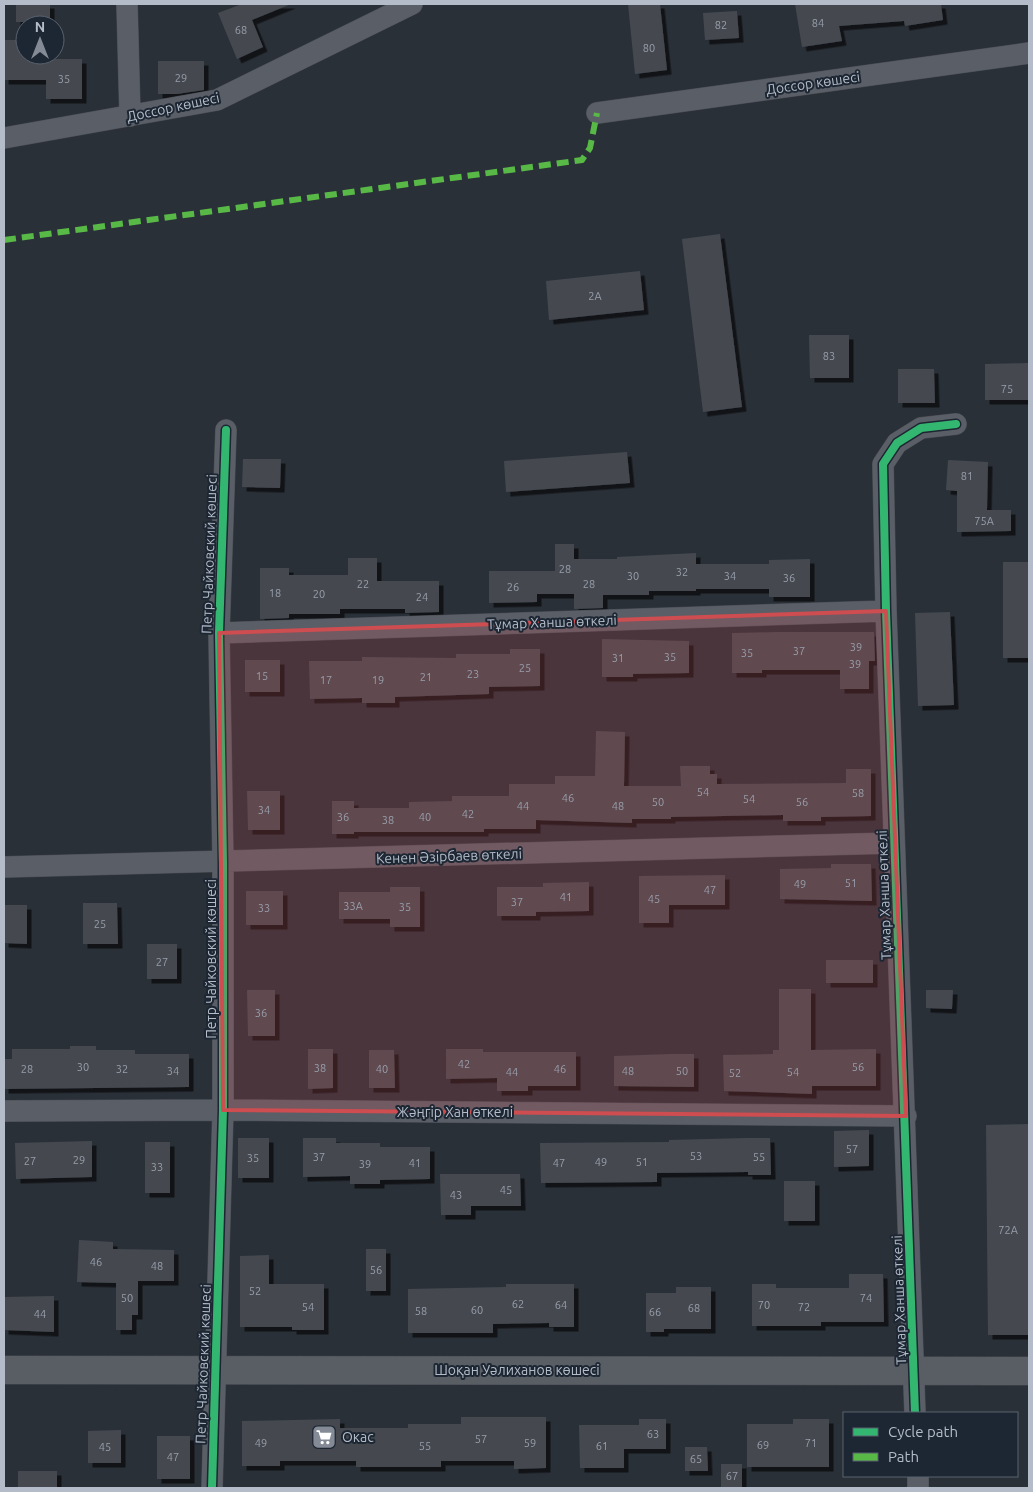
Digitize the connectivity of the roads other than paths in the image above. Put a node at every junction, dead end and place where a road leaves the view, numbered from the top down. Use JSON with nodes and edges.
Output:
{"nodes":[{"id":1,"x":127,"y":4,"type":"edge"},
{"id":2,"x":412,"y":4,"type":"edge"},
{"id":3,"x":1029,"y":53,"type":"edge"},
{"id":4,"x":597,"y":113,"type":"dead end"},
{"id":5,"x":130,"y":116,"type":"junction"},
{"id":6,"x":4,"y":138,"type":"edge"},
{"id":7,"x":956,"y":424,"type":"dead end"},
{"id":8,"x":226,"y":430,"type":"dead end"},
{"id":9,"x":886,"y":611,"type":"junction"},
{"id":10,"x":219,"y":633,"type":"junction"},
{"id":11,"x":894,"y":843,"type":"junction"},
{"id":12,"x":223,"y":862,"type":"junction"},
{"id":13,"x":4,"y":867,"type":"edge"},
{"id":14,"x":223,"y":1110,"type":"junction"},
{"id":15,"x":4,"y":1111,"type":"edge"},
{"id":16,"x":906,"y":1116,"type":"junction"},
{"id":17,"x":4,"y":1370,"type":"edge"},
{"id":18,"x":214,"y":1370,"type":"junction"},
{"id":19,"x":914,"y":1370,"type":"junction"},
{"id":20,"x":1029,"y":1371,"type":"edge"},
{"id":21,"x":915,"y":1412,"type":"edge"},
{"id":22,"x":212,"y":1488,"type":"edge"}],
"edges":[{"from":1,"to":5,"type":"street"},
{"from":2,"to":5,"type":"street","name":"Доссор көшесі"},
{"from":3,"to":4,"type":"street","name":"Доссор көшесі"},
{"from":5,"to":6,"type":"street","name":"Доссор көшесі"},
{"from":7,"to":9,"type":"street","name":"Тұмар Ханша өткелі"},
{"from":8,"to":10,"type":"street","name":"Петр Чайковский көшесі"},
{"from":9,"to":10,"type":"street","name":"Тұмар Ханша өткелі"},
{"from":9,"to":11,"type":"street","name":"Тұмар Ханша өткелі"},
{"from":10,"to":12,"type":"street","name":"Петр Чайковский көшесі"},
{"from":11,"to":12,"type":"street","name":"Кенен Әзірбаев өткелі"},
{"from":11,"to":16,"type":"street","name":"Тұмар Ханша өткелі"},
{"from":12,"to":13,"type":"street","name":"Кенен Әзірбаев өткелі"},
{"from":12,"to":14,"type":"street","name":"Петр Чайковский көшесі"},
{"from":14,"to":15,"type":"street","name":"Жәңгір Хан өткелі"},
{"from":14,"to":16,"type":"street","name":"Жәңгір Хан өткелі"},
{"from":14,"to":18,"type":"street","name":"Петр Чайковский көшесі"},
{"from":16,"to":19,"type":"street","name":"Тұмар Ханша өткелі"},
{"from":17,"to":18,"type":"main road","name":"Шоқан Уәлиханов көшесі"},
{"from":18,"to":19,"type":"main road","name":"Шоқан Уәлиханов көшесі"},
{"from":18,"to":22,"type":"street","name":"Петр Чайковский көшесі"},
{"from":19,"to":20,"type":"main road","name":"Шоқан Уәлиханов көшесі"},
{"from":19,"to":21,"type":"street","name":"Тұмар Ханша өткелі"}]}
